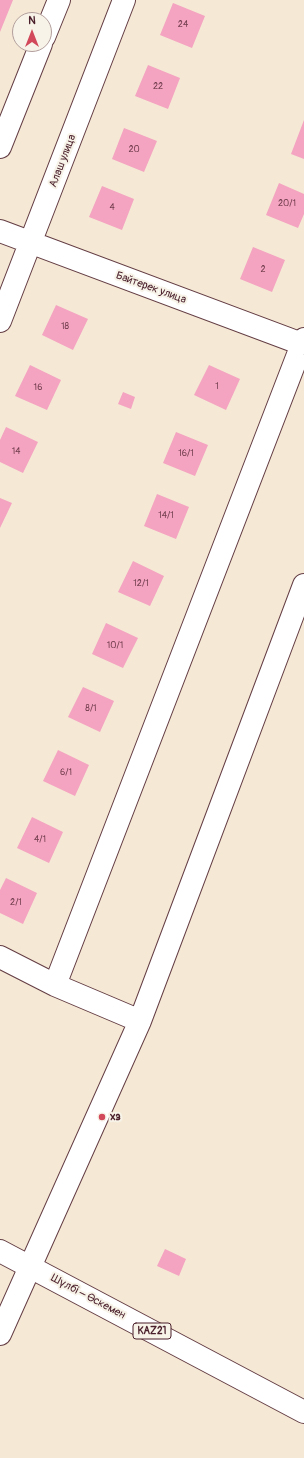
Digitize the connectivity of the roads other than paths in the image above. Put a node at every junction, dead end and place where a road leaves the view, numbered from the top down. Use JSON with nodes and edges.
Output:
{"nodes":[{"id":1,"x":59,"y":0,"type":"edge"},
{"id":2,"x":124,"y":0,"type":"edge"},
{"id":3,"x":52,"y":17,"type":"edge"},
{"id":4,"x":38,"y":52,"type":"edge"},
{"id":5,"x":0,"y":147,"type":"edge"},
{"id":6,"x":0,"y":231,"type":"edge"},
{"id":7,"x":30,"y":244,"type":"junction"},
{"id":8,"x":0,"y":321,"type":"edge"},
{"id":9,"x":303,"y":342,"type":"edge"},
{"id":10,"x":304,"y":586,"type":"edge"},
{"id":11,"x":0,"y":957,"type":"edge"},
{"id":12,"x":55,"y":985,"type":"junction"},
{"id":13,"x":140,"y":1021,"type":"junction"},
{"id":14,"x":0,"y":1251,"type":"edge"},
{"id":15,"x":30,"y":1266,"type":"junction"},
{"id":16,"x":0,"y":1334,"type":"edge"},
{"id":17,"x":304,"y":1412,"type":"edge"}],
"edges":[{"from":1,"to":3,"type":"main road"},
{"from":2,"to":7,"type":"main road","name":"Алаш улица"},
{"from":4,"to":5,"type":"main road"},
{"from":6,"to":7,"type":"main road","name":"Байтерек улица"},
{"from":7,"to":8,"type":"main road","name":"Алаш улица"},
{"from":7,"to":9,"type":"main road","name":"Байтерек улица"},
{"from":9,"to":12,"type":"main road"},
{"from":10,"to":13,"type":"main road"},
{"from":11,"to":12,"type":"main road"},
{"from":12,"to":13,"type":"main road"},
{"from":13,"to":15,"type":"main road"},
{"from":14,"to":15,"type":"main road","name":"Шүлбі – Өскемен","number":"KAZ21"},
{"from":15,"to":16,"type":"main road"},
{"from":15,"to":17,"type":"main road","name":"Шүлбі – Өскемен","number":"KAZ21"}]}
